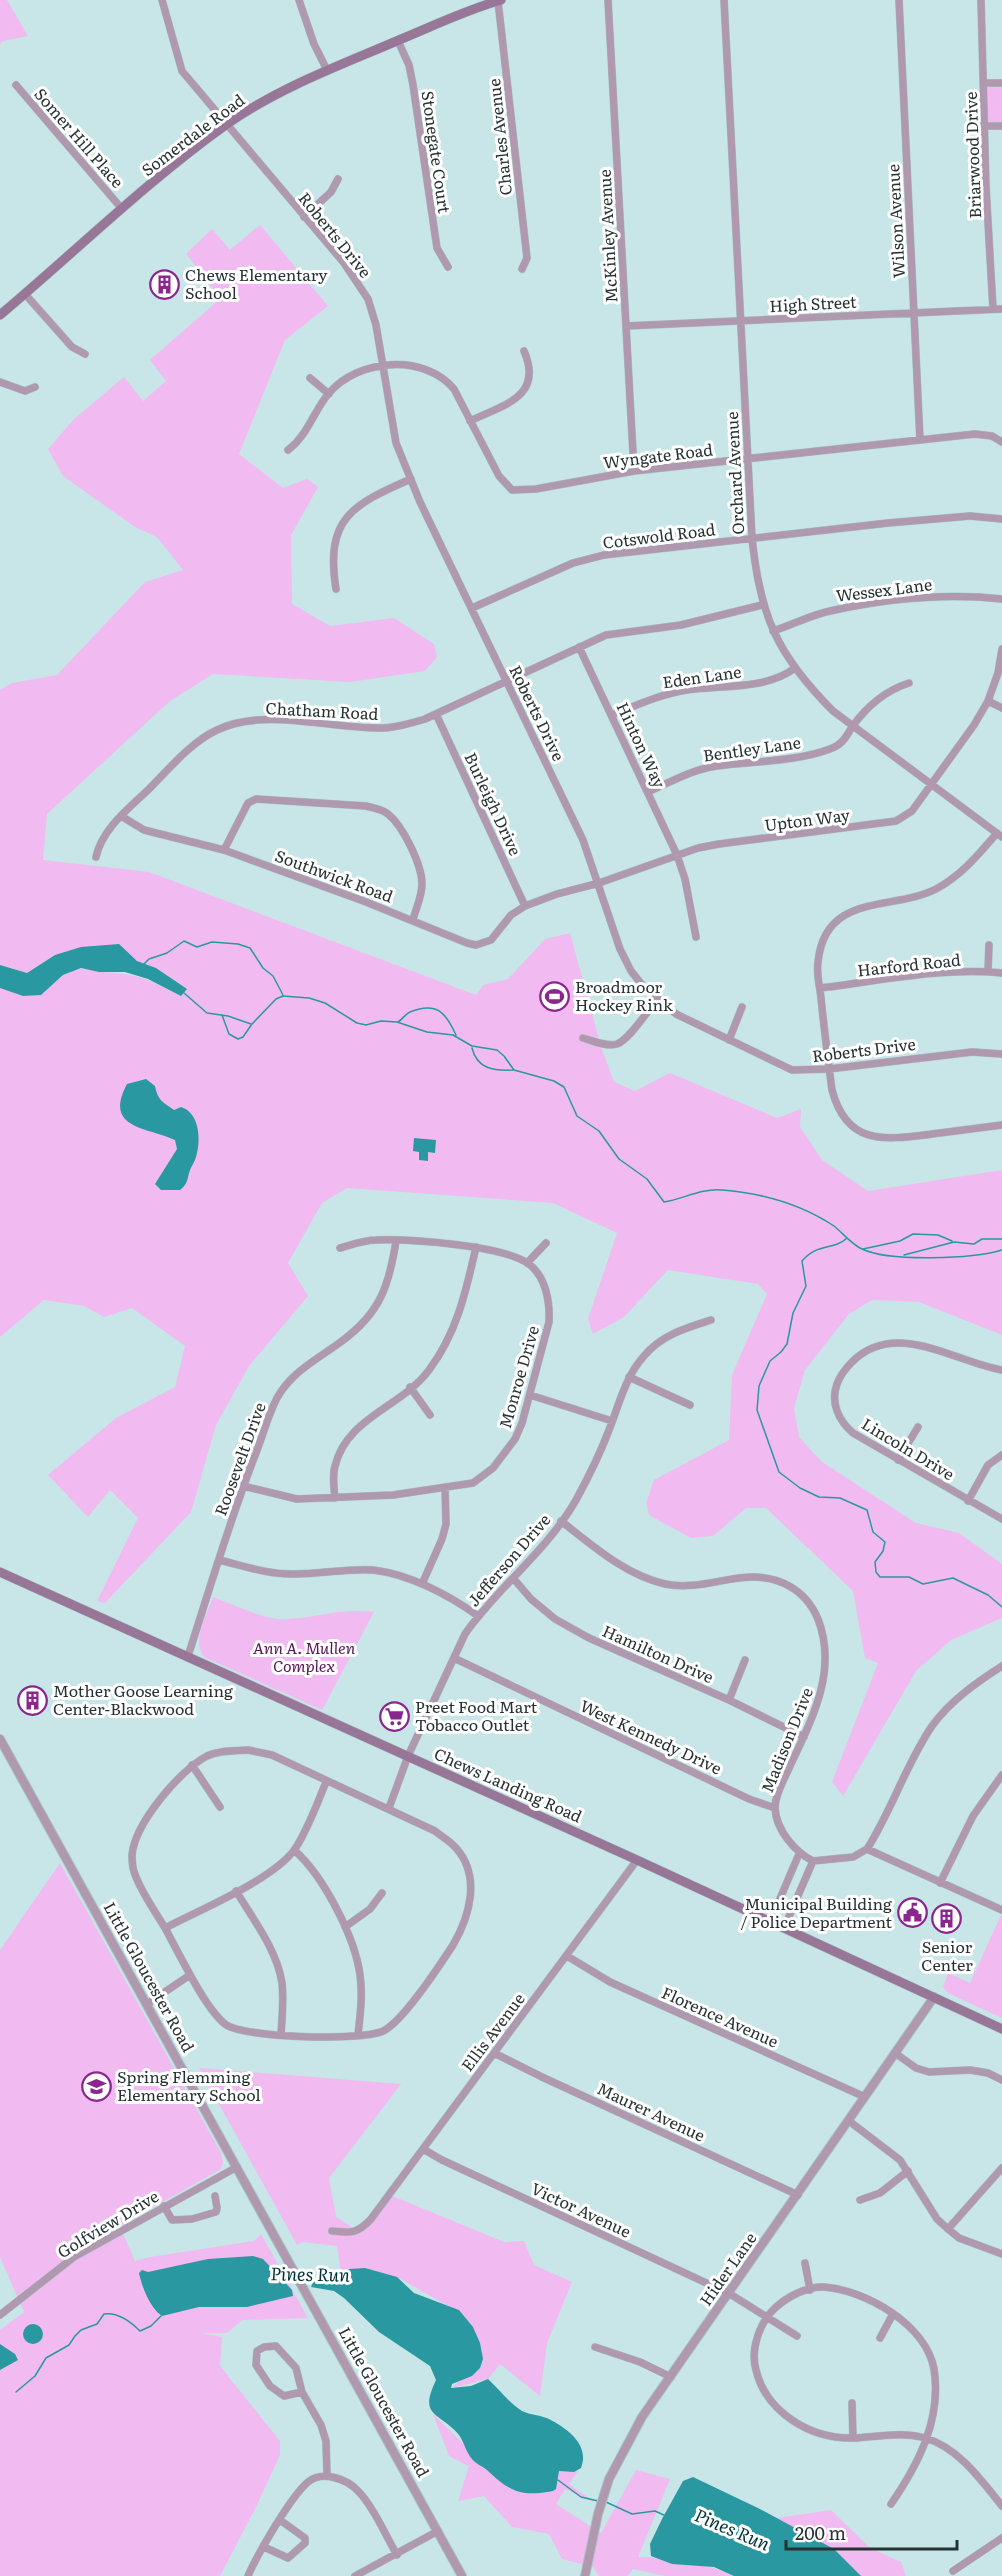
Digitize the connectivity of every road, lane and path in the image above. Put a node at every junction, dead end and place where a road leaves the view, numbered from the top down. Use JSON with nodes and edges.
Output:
{"nodes":[{"id":1,"x":162,"y":0,"type":"edge"},
{"id":2,"x":299,"y":0,"type":"edge"},
{"id":3,"x":500,"y":0,"type":"edge"},
{"id":4,"x":608,"y":0,"type":"edge"},
{"id":5,"x":724,"y":0,"type":"edge"},
{"id":6,"x":899,"y":0,"type":"edge"},
{"id":7,"x":981,"y":0,"type":"edge"},
{"id":8,"x":398,"y":41,"type":"junction"},
{"id":9,"x":327,"y":70,"type":"junction"},
{"id":10,"x":1002,"y":82,"type":"edge"},
{"id":11,"x":984,"y":83,"type":"junction"},
{"id":12,"x":16,"y":85,"type":"dead end"},
{"id":13,"x":226,"y":124,"type":"junction"},
{"id":14,"x":986,"y":126,"type":"junction"},
{"id":15,"x":1002,"y":126,"type":"edge"},
{"id":16,"x":338,"y":179,"type":"dead end"},
{"id":17,"x":122,"y":209,"type":"junction"},
{"id":18,"x":304,"y":217,"type":"junction"},
{"id":19,"x":448,"y":267,"type":"dead end"},
{"id":20,"x":522,"y":269,"type":"dead end"},
{"id":21,"x":25,"y":294,"type":"junction"},
{"id":22,"x":993,"y":309,"type":"junction"},
{"id":23,"x":1002,"y":309,"type":"edge"},
{"id":24,"x":914,"y":313,"type":"junction"},
{"id":25,"x":0,"y":315,"type":"edge"},
{"id":26,"x":741,"y":321,"type":"junction"},
{"id":27,"x":626,"y":326,"type":"junction"},
{"id":28,"x":524,"y":351,"type":"dead end"},
{"id":29,"x":86,"y":354,"type":"dead end"},
{"id":30,"x":383,"y":366,"type":"junction"},
{"id":31,"x":310,"y":378,"type":"dead end"},
{"id":32,"x":0,"y":382,"type":"edge"},
{"id":33,"x":35,"y":387,"type":"dead end"},
{"id":34,"x":329,"y":394,"type":"junction"},
{"id":35,"x":470,"y":421,"type":"junction"},
{"id":36,"x":920,"y":440,"type":"junction"},
{"id":37,"x":1002,"y":441,"type":"edge"},
{"id":38,"x":288,"y":450,"type":"dead end"},
{"id":39,"x":748,"y":459,"type":"junction"},
{"id":40,"x":634,"y":471,"type":"junction"},
{"id":41,"x":411,"y":480,"type":"junction"},
{"id":42,"x":1002,"y":519,"type":"edge"},
{"id":43,"x":752,"y":538,"type":"junction"},
{"id":44,"x":336,"y":589,"type":"dead end"},
{"id":45,"x":1002,"y":599,"type":"edge"},
{"id":46,"x":762,"y":605,"type":"junction"},
{"id":47,"x":472,"y":608,"type":"junction"},
{"id":48,"x":773,"y":631,"type":"junction"},
{"id":49,"x":579,"y":647,"type":"junction"},
{"id":50,"x":1002,"y":649,"type":"edge"},
{"id":51,"x":795,"y":668,"type":"junction"},
{"id":52,"x":507,"y":682,"type":"junction"},
{"id":53,"x":909,"y":683,"type":"dead end"},
{"id":54,"x":988,"y":701,"type":"junction"},
{"id":55,"x":1002,"y":708,"type":"edge"},
{"id":56,"x":436,"y":714,"type":"junction"},
{"id":57,"x":612,"y":715,"type":"junction"},
{"id":58,"x":853,"y":726,"type":"junction"},
{"id":59,"x":932,"y":786,"type":"junction"},
{"id":60,"x":648,"y":792,"type":"junction"},
{"id":61,"x":122,"y":816,"type":"junction"},
{"id":62,"x":1000,"y":835,"type":"edge"},
{"id":63,"x":224,"y":850,"type":"junction"},
{"id":64,"x":677,"y":855,"type":"junction"},
{"id":65,"x":96,"y":857,"type":"dead end"},
{"id":66,"x":599,"y":883,"type":"junction"},
{"id":67,"x":525,"y":906,"type":"junction"},
{"id":68,"x":413,"y":920,"type":"junction"},
{"id":69,"x":696,"y":937,"type":"dead end"},
{"id":70,"x":989,"y":945,"type":"dead end"},
{"id":71,"x":988,"y":971,"type":"junction"},
{"id":72,"x":1002,"y":973,"type":"edge"},
{"id":73,"x":820,"y":988,"type":"junction"},
{"id":74,"x":657,"y":1000,"type":"junction"},
{"id":75,"x":742,"y":1006,"type":"dead end"},
{"id":76,"x":583,"y":1038,"type":"dead end"},
{"id":77,"x":729,"y":1040,"type":"junction"},
{"id":78,"x":1002,"y":1054,"type":"edge"},
{"id":79,"x":830,"y":1069,"type":"junction"},
{"id":80,"x":1002,"y":1125,"type":"edge"},
{"id":81,"x":396,"y":1241,"type":"junction"},
{"id":82,"x":546,"y":1243,"type":"dead end"},
{"id":83,"x":476,"y":1247,"type":"junction"},
{"id":84,"x":340,"y":1248,"type":"dead end"},
{"id":85,"x":527,"y":1263,"type":"junction"},
{"id":86,"x":711,"y":1320,"type":"dead end"},
{"id":87,"x":1002,"y":1370,"type":"edge"},
{"id":88,"x":629,"y":1377,"type":"junction"},
{"id":89,"x":410,"y":1387,"type":"junction"},
{"id":90,"x":530,"y":1395,"type":"junction"},
{"id":91,"x":690,"y":1405,"type":"dead end"},
{"id":92,"x":430,"y":1415,"type":"dead end"},
{"id":93,"x":612,"y":1421,"type":"junction"},
{"id":94,"x":918,"y":1427,"type":"dead end"},
{"id":95,"x":1002,"y":1455,"type":"edge"},
{"id":96,"x":898,"y":1460,"type":"junction"},
{"id":97,"x":243,"y":1486,"type":"junction"},
{"id":98,"x":445,"y":1488,"type":"junction"},
{"id":99,"x":334,"y":1498,"type":"junction"},
{"id":100,"x":968,"y":1501,"type":"junction"},
{"id":101,"x":1002,"y":1519,"type":"edge"},
{"id":102,"x":561,"y":1521,"type":"junction"},
{"id":103,"x":219,"y":1560,"type":"junction"},
{"id":104,"x":0,"y":1572,"type":"edge"},
{"id":105,"x":513,"y":1578,"type":"junction"},
{"id":106,"x":422,"y":1584,"type":"junction"},
{"id":107,"x":478,"y":1616,"type":"junction"},
{"id":108,"x":188,"y":1656,"type":"junction"},
{"id":109,"x":454,"y":1658,"type":"junction"},
{"id":110,"x":745,"y":1660,"type":"dead end"},
{"id":111,"x":1002,"y":1666,"type":"edge"},
{"id":112,"x":729,"y":1700,"type":"junction"},
{"id":113,"x":804,"y":1737,"type":"junction"},
{"id":114,"x":0,"y":1739,"type":"edge"},
{"id":115,"x":408,"y":1756,"type":"junction"},
{"id":116,"x":192,"y":1766,"type":"junction"},
{"id":117,"x":1002,"y":1775,"type":"edge"},
{"id":118,"x":326,"y":1782,"type":"junction"},
{"id":119,"x":220,"y":1807,"type":"dead end"},
{"id":120,"x":389,"y":1808,"type":"junction"},
{"id":121,"x":775,"y":1808,"type":"junction"},
{"id":122,"x":867,"y":1849,"type":"junction"},
{"id":123,"x":294,"y":1850,"type":"junction"},
{"id":124,"x":799,"y":1854,"type":"junction"},
{"id":125,"x":637,"y":1860,"type":"junction"},
{"id":126,"x":813,"y":1861,"type":"junction"},
{"id":127,"x":940,"y":1883,"type":"junction"},
{"id":128,"x":236,"y":1891,"type":"junction"},
{"id":129,"x":382,"y":1893,"type":"dead end"},
{"id":130,"x":1002,"y":1910,"type":"edge"},
{"id":131,"x":770,"y":1922,"type":"junction"},
{"id":132,"x":345,"y":1927,"type":"junction"},
{"id":133,"x":165,"y":1928,"type":"junction"},
{"id":134,"x":784,"y":1928,"type":"junction"},
{"id":135,"x":567,"y":1956,"type":"junction"},
{"id":136,"x":190,"y":1976,"type":"junction"},
{"id":137,"x":934,"y":1997,"type":"junction"},
{"id":138,"x":147,"y":2004,"type":"junction"},
{"id":139,"x":1002,"y":2029,"type":"edge"},
{"id":140,"x":281,"y":2035,"type":"junction"},
{"id":141,"x":358,"y":2036,"type":"junction"},
{"id":142,"x":494,"y":2053,"type":"junction"},
{"id":143,"x":895,"y":2053,"type":"junction"},
{"id":144,"x":1002,"y":2080,"type":"edge"},
{"id":145,"x":865,"y":2097,"type":"junction"},
{"id":146,"x":849,"y":2121,"type":"junction"},
{"id":147,"x":423,"y":2149,"type":"junction"},
{"id":148,"x":237,"y":2167,"type":"junction"},
{"id":149,"x":1002,"y":2168,"type":"edge"},
{"id":150,"x":908,"y":2171,"type":"junction"},
{"id":151,"x":798,"y":2194,"type":"junction"},
{"id":152,"x":215,"y":2196,"type":"dead end"},
{"id":153,"x":860,"y":2200,"type":"dead end"},
{"id":154,"x":164,"y":2206,"type":"junction"},
{"id":155,"x":948,"y":2229,"type":"junction"},
{"id":156,"x":332,"y":2231,"type":"dead end"},
{"id":157,"x":1002,"y":2254,"type":"edge"},
{"id":158,"x":805,"y":2263,"type":"dead end"},
{"id":159,"x":810,"y":2290,"type":"junction"},
{"id":160,"x":730,"y":2294,"type":"junction"},
{"id":161,"x":893,"y":2314,"type":"junction"},
{"id":162,"x":0,"y":2315,"type":"edge"},
{"id":163,"x":766,"y":2316,"type":"junction"},
{"id":164,"x":797,"y":2336,"type":"dead end"},
{"id":165,"x":880,"y":2338,"type":"dead end"},
{"id":166,"x":595,"y":2346,"type":"dead end"},
{"id":167,"x":670,"y":2377,"type":"junction"},
{"id":168,"x":302,"y":2392,"type":"junction"},
{"id":169,"x":852,"y":2403,"type":"dead end"},
{"id":170,"x":853,"y":2438,"type":"junction"},
{"id":171,"x":927,"y":2438,"type":"junction"},
{"id":172,"x":327,"y":2476,"type":"junction"},
{"id":173,"x":891,"y":2504,"type":"dead end"},
{"id":174,"x":1002,"y":2506,"type":"edge"},
{"id":175,"x":280,"y":2520,"type":"junction"},
{"id":176,"x":438,"y":2531,"type":"junction"},
{"id":177,"x":1002,"y":2538,"type":"edge"},
{"id":178,"x":264,"y":2547,"type":"junction"},
{"id":179,"x":397,"y":2554,"type":"junction"},
{"id":180,"x":953,"y":2571,"type":"dead end"},
{"id":181,"x":248,"y":2576,"type":"edge"},
{"id":182,"x":355,"y":2576,"type":"edge"},
{"id":183,"x":462,"y":2576,"type":"edge"},
{"id":184,"x":585,"y":2576,"type":"edge"}],
"edges":[{"from":1,"to":13,"type":"street","name":"Roberts Drive"},
{"from":2,"to":9,"type":"street"},
{"from":3,"to":8,"type":"main road","name":"Somerdale Road"},
{"from":3,"to":20,"type":"street","name":"Charles Avenue"},
{"from":4,"to":27,"type":"street","name":"McKinley Avenue"},
{"from":5,"to":26,"type":"street","name":"Orchard Avenue"},
{"from":6,"to":24,"type":"street","name":"Wilson Avenue"},
{"from":7,"to":11,"type":"street","name":"Briarwood Drive"},
{"from":8,"to":9,"type":"main road","name":"Somerdale Road"},
{"from":8,"to":19,"type":"street","name":"Stonegate Court"},
{"from":9,"to":13,"type":"main road","name":"Somerdale Road"},
{"from":10,"to":11,"type":"street"},
{"from":11,"to":14,"type":"street","name":"Briarwood Drive"},
{"from":12,"to":17,"type":"street","name":"Somer Hill Place"},
{"from":13,"to":17,"type":"main road","name":"Somerdale Road"},
{"from":13,"to":18,"type":"street","name":"Roberts Drive"},
{"from":14,"to":15,"type":"street"},
{"from":14,"to":22,"type":"street","name":"Briarwood Drive"},
{"from":16,"to":18,"type":"street"},
{"from":17,"to":21,"type":"main road","name":"Somerdale Road"},
{"from":18,"to":30,"type":"street","name":"Roberts Drive"},
{"from":21,"to":25,"type":"main road","name":"Somerdale Road"},
{"from":21,"to":29,"type":"street"},
{"from":22,"to":23,"type":"street","name":"High Street"},
{"from":22,"to":24,"type":"street","name":"High Street"},
{"from":24,"to":26,"type":"street","name":"High Street"},
{"from":24,"to":36,"type":"street","name":"Wilson Avenue"},
{"from":26,"to":27,"type":"street","name":"High Street"},
{"from":26,"to":39,"type":"street","name":"Orchard Avenue"},
{"from":27,"to":40,"type":"street","name":"McKinley Avenue"},
{"from":28,"to":35,"type":"street"},
{"from":30,"to":34,"type":"street","name":"Wyngate Road"},
{"from":30,"to":35,"type":"street","name":"Wyngate Road"},
{"from":30,"to":41,"type":"street","name":"Roberts Drive"},
{"from":31,"to":34,"type":"street"},
{"from":32,"to":33,"type":"street"},
{"from":34,"to":38,"type":"street","name":"Wyngate Road"},
{"from":35,"to":40,"type":"street","name":"Wyngate Road"},
{"from":36,"to":37,"type":"street","name":"Wyngate Road"},
{"from":36,"to":39,"type":"street","name":"Wyngate Road"},
{"from":39,"to":40,"type":"street","name":"Wyngate Road"},
{"from":39,"to":43,"type":"street","name":"Orchard Avenue"},
{"from":41,"to":44,"type":"street"},
{"from":41,"to":47,"type":"street","name":"Roberts Drive"},
{"from":42,"to":43,"type":"street","name":"Cotswold Road"},
{"from":43,"to":46,"type":"street","name":"Orchard Avenue"},
{"from":43,"to":47,"type":"street","name":"Cotswold Road"},
{"from":45,"to":48,"type":"street","name":"Wessex Lane"},
{"from":46,"to":48,"type":"street","name":"Orchard Avenue"},
{"from":46,"to":49,"type":"street","name":"Chatham Road"},
{"from":47,"to":52,"type":"street","name":"Roberts Drive"},
{"from":48,"to":51,"type":"street","name":"Orchard Avenue"},
{"from":49,"to":52,"type":"street","name":"Chatham Road"},
{"from":49,"to":57,"type":"street","name":"Hinton Way"},
{"from":50,"to":54,"type":"street","name":"Upton Way"},
{"from":51,"to":57,"type":"street","name":"Eden Lane"},
{"from":51,"to":58,"type":"street","name":"Orchard Avenue"},
{"from":52,"to":56,"type":"street","name":"Chatham Road"},
{"from":52,"to":66,"type":"street","name":"Roberts Drive"},
{"from":53,"to":58,"type":"street","name":"Bentley Lane"},
{"from":54,"to":55,"type":"street"},
{"from":54,"to":59,"type":"street","name":"Upton Way"},
{"from":56,"to":61,"type":"street","name":"Chatham Road"},
{"from":56,"to":67,"type":"street","name":"Burleigh Drive"},
{"from":57,"to":60,"type":"street","name":"Hinton Way"},
{"from":58,"to":59,"type":"street","name":"Orchard Avenue"},
{"from":58,"to":60,"type":"street","name":"Bentley Lane"},
{"from":59,"to":62,"type":"street","name":"Orchard Avenue"},
{"from":59,"to":64,"type":"street","name":"Upton Way"},
{"from":60,"to":64,"type":"street","name":"Hinton Way"},
{"from":61,"to":63,"type":"street","name":"Southwick Road"},
{"from":61,"to":65,"type":"street","name":"Chatham Road"},
{"from":62,"to":73,"type":"street"},
{"from":63,"to":68,"type":"street","name":"Southwick Road"},
{"from":63,"to":68,"type":"street"},
{"from":64,"to":66,"type":"street","name":"Upton Way"},
{"from":64,"to":69,"type":"street","name":"Hinton Way"},
{"from":66,"to":67,"type":"street","name":"Upton Way"},
{"from":66,"to":74,"type":"street","name":"Roberts Drive"},
{"from":67,"to":68,"type":"street","name":"Southwick Road"},
{"from":70,"to":71,"type":"street"},
{"from":71,"to":72,"type":"street","name":"Harford Road"},
{"from":71,"to":73,"type":"street","name":"Harford Road"},
{"from":73,"to":79,"type":"street"},
{"from":74,"to":76,"type":"street"},
{"from":74,"to":77,"type":"street","name":"Roberts Drive"},
{"from":75,"to":77,"type":"street"},
{"from":77,"to":79,"type":"street","name":"Roberts Drive"},
{"from":78,"to":79,"type":"street","name":"Roberts Drive"},
{"from":79,"to":80,"type":"street"},
{"from":81,"to":83,"type":"street","name":"Monroe Drive"},
{"from":81,"to":84,"type":"street","name":"Monroe Drive"},
{"from":81,"to":97,"type":"street","name":"Roosevelt Drive"},
{"from":82,"to":85,"type":"street"},
{"from":83,"to":85,"type":"street","name":"Monroe Drive"},
{"from":83,"to":89,"type":"street"},
{"from":85,"to":90,"type":"street","name":"Monroe Drive"},
{"from":86,"to":88,"type":"street","name":"Jefferson Drive"},
{"from":87,"to":96,"type":"street","name":"Lincoln Drive"},
{"from":88,"to":91,"type":"street"},
{"from":88,"to":93,"type":"street","name":"Jefferson Drive"},
{"from":89,"to":92,"type":"street"},
{"from":89,"to":99,"type":"street"},
{"from":90,"to":93,"type":"street"},
{"from":90,"to":98,"type":"street","name":"Monroe Drive"},
{"from":93,"to":102,"type":"street","name":"Jefferson Drive"},
{"from":94,"to":96,"type":"street"},
{"from":95,"to":100,"type":"street"},
{"from":96,"to":100,"type":"street","name":"Lincoln Drive"},
{"from":97,"to":99,"type":"street","name":"Monroe Drive"},
{"from":97,"to":103,"type":"street","name":"Roosevelt Drive"},
{"from":98,"to":99,"type":"street","name":"Monroe Drive"},
{"from":98,"to":106,"type":"street"},
{"from":100,"to":101,"type":"street","name":"Lincoln Drive"},
{"from":102,"to":105,"type":"street","name":"Jefferson Drive"},
{"from":102,"to":113,"type":"street","name":"Madison Drive"},
{"from":103,"to":106,"type":"street"},
{"from":103,"to":108,"type":"street","name":"Roosevelt Drive"},
{"from":104,"to":108,"type":"main road","name":"Chews Landing Road"},
{"from":105,"to":107,"type":"street","name":"Jefferson Drive"},
{"from":105,"to":112,"type":"street","name":"Hamilton Drive"},
{"from":106,"to":107,"type":"street"},
{"from":107,"to":109,"type":"street","name":"Jefferson Drive"},
{"from":108,"to":115,"type":"main road","name":"Chews Landing Road"},
{"from":109,"to":115,"type":"street","name":"Jefferson Drive"},
{"from":109,"to":121,"type":"street","name":"West Kennedy Drive"},
{"from":110,"to":112,"type":"street"},
{"from":111,"to":122,"type":"street"},
{"from":112,"to":113,"type":"street","name":"Hamilton Drive"},
{"from":113,"to":121,"type":"street","name":"Madison Drive"},
{"from":114,"to":138,"type":"street","name":"Little Gloucester Road"},
{"from":115,"to":120,"type":"street","name":"Jefferson Drive"},
{"from":115,"to":125,"type":"main road","name":"Chews Landing Road"},
{"from":116,"to":118,"type":"street"},
{"from":116,"to":119,"type":"street"},
{"from":116,"to":133,"type":"street"},
{"from":117,"to":127,"type":"street"},
{"from":118,"to":120,"type":"street"},
{"from":118,"to":123,"type":"street"},
{"from":120,"to":141,"type":"street"},
{"from":121,"to":124,"type":"street"},
{"from":122,"to":126,"type":"street"},
{"from":122,"to":127,"type":"street"},
{"from":123,"to":128,"type":"street"},
{"from":123,"to":132,"type":"street"},
{"from":124,"to":126,"type":"street"},
{"from":124,"to":131,"type":"street"},
{"from":125,"to":131,"type":"main road","name":"Chews Landing Road"},
{"from":125,"to":135,"type":"street","name":"Ellis Avenue"},
{"from":126,"to":134,"type":"street"},
{"from":127,"to":130,"type":"street"},
{"from":128,"to":133,"type":"street"},
{"from":128,"to":140,"type":"street"},
{"from":129,"to":132,"type":"street"},
{"from":131,"to":134,"type":"main road","name":"Chews Landing Road"},
{"from":132,"to":141,"type":"street"},
{"from":133,"to":136,"type":"street"},
{"from":134,"to":137,"type":"main road","name":"Chews Landing Road"},
{"from":135,"to":142,"type":"street","name":"Ellis Avenue"},
{"from":135,"to":145,"type":"street","name":"Florence Avenue"},
{"from":136,"to":138,"type":"street"},
{"from":136,"to":140,"type":"street"},
{"from":137,"to":139,"type":"main road","name":"Chews Landing Road"},
{"from":137,"to":143,"type":"street","name":"Hider Lane"},
{"from":138,"to":148,"type":"street","name":"Little Gloucester Road"},
{"from":140,"to":141,"type":"street"},
{"from":142,"to":147,"type":"street","name":"Ellis Avenue"},
{"from":142,"to":151,"type":"street","name":"Maurer Avenue"},
{"from":143,"to":144,"type":"street"},
{"from":143,"to":145,"type":"street","name":"Hider Lane"},
{"from":145,"to":146,"type":"street","name":"Hider Lane"},
{"from":146,"to":150,"type":"street"},
{"from":146,"to":151,"type":"street","name":"Hider Lane"},
{"from":147,"to":156,"type":"street","name":"Ellis Avenue"},
{"from":147,"to":160,"type":"street","name":"Victor Avenue"},
{"from":148,"to":154,"type":"street","name":"Golfview Drive"},
{"from":148,"to":176,"type":"street","name":"Little Gloucester Road"},
{"from":149,"to":155,"type":"street"},
{"from":150,"to":153,"type":"street"},
{"from":150,"to":155,"type":"street"},
{"from":151,"to":160,"type":"street","name":"Hider Lane"},
{"from":152,"to":154,"type":"street"},
{"from":154,"to":162,"type":"street","name":"Golfview Drive"},
{"from":155,"to":157,"type":"street"},
{"from":158,"to":159,"type":"street"},
{"from":159,"to":161,"type":"street"},
{"from":159,"to":163,"type":"street"},
{"from":160,"to":163,"type":"street","name":"Victor Avenue"},
{"from":160,"to":167,"type":"street","name":"Hider Lane"},
{"from":161,"to":165,"type":"street"},
{"from":161,"to":171,"type":"street"},
{"from":163,"to":164,"type":"street","name":"Victor Avenue"},
{"from":163,"to":170,"type":"street"},
{"from":166,"to":167,"type":"street"},
{"from":167,"to":184,"type":"street","name":"Hider Lane"},
{"from":168,"to":168,"type":"street"},
{"from":168,"to":172,"type":"street"},
{"from":169,"to":170,"type":"street"},
{"from":170,"to":171,"type":"street"},
{"from":171,"to":173,"type":"street"},
{"from":171,"to":174,"type":"street"},
{"from":172,"to":175,"type":"street"},
{"from":172,"to":179,"type":"street"},
{"from":175,"to":178,"type":"street"},
{"from":175,"to":178,"type":"street"},
{"from":176,"to":179,"type":"street"},
{"from":176,"to":183,"type":"street","name":"Little Gloucester Road"},
{"from":177,"to":180,"type":"street"},
{"from":178,"to":181,"type":"street"},
{"from":179,"to":182,"type":"street"}]}
